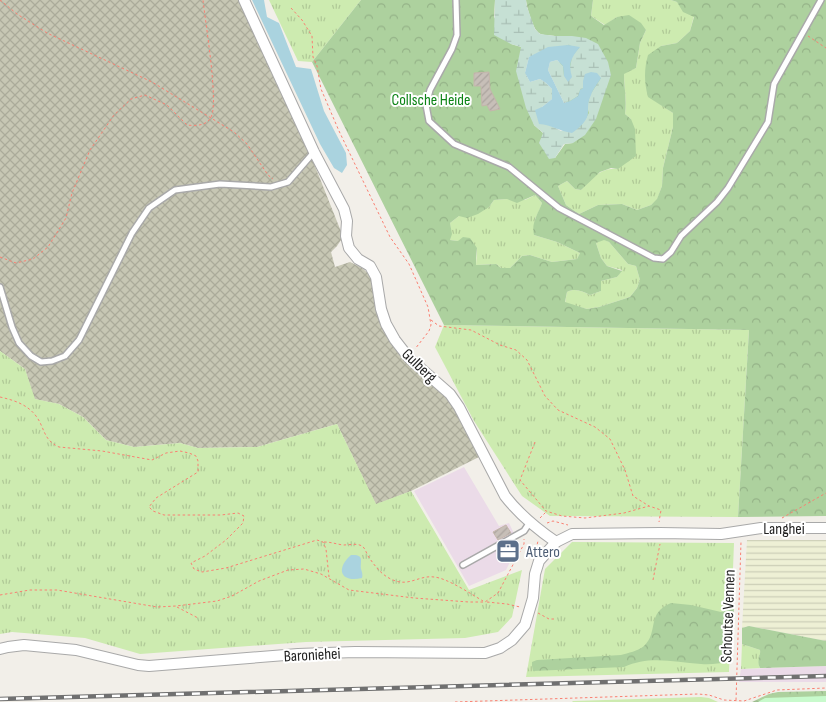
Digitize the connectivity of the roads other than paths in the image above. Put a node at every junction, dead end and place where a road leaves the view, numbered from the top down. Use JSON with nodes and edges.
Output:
{"nodes":[{"id":1,"x":244,"y":0,"type":"edge"},
{"id":2,"x":456,"y":0,"type":"edge"},
{"id":3,"x":821,"y":0,"type":"edge"},
{"id":4,"x":314,"y":152,"type":"junction"},
{"id":5,"x":0,"y":287,"type":"edge"},
{"id":6,"x":530,"y":522,"type":"junction"},
{"id":7,"x":826,"y":528,"type":"edge"},
{"id":8,"x":556,"y":542,"type":"junction"},
{"id":9,"x":463,"y":565,"type":"dead end"},
{"id":10,"x":0,"y":650,"type":"edge"}],
"edges":[{"from":1,"to":4,"type":"street","name":"Gulberg"},
{"from":2,"to":3,"type":"lane"},
{"from":4,"to":5,"type":"lane"},
{"from":4,"to":6,"type":"street","name":"Gulberg"},
{"from":6,"to":8,"type":"street","name":"Gulberg"},
{"from":6,"to":9,"type":"lane"},
{"from":7,"to":8,"type":"street","name":"Langhei"},
{"from":8,"to":10,"type":"street","name":"Baroniehei"}]}
